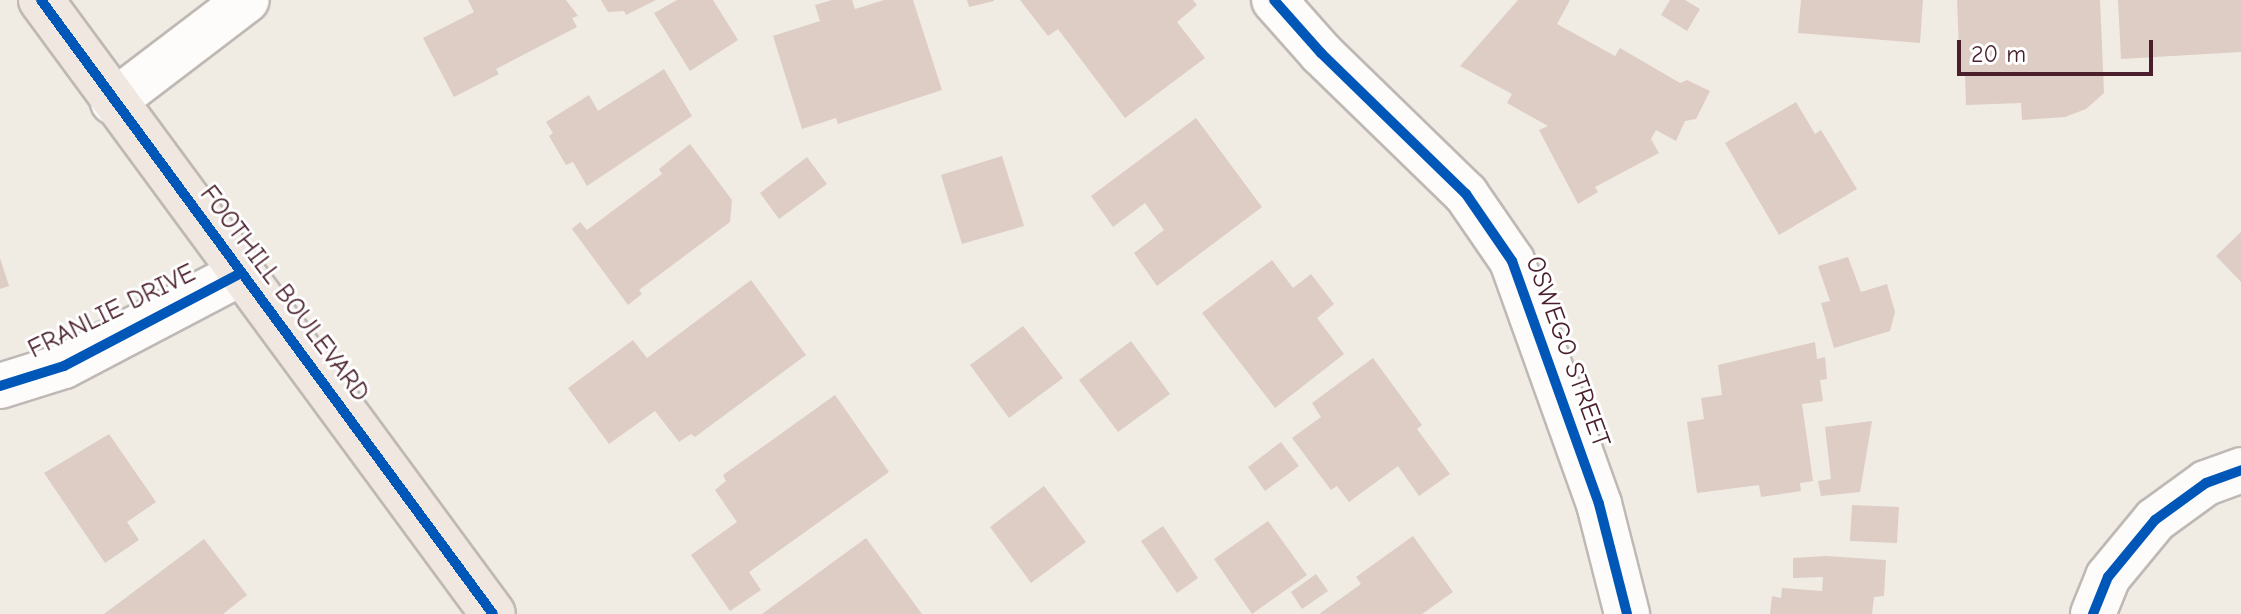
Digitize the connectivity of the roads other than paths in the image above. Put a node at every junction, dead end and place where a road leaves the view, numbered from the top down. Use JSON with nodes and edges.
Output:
{"nodes":[{"id":1,"x":41,"y":0,"type":"edge"},
{"id":2,"x":247,"y":0,"type":"edge"},
{"id":3,"x":1274,"y":0,"type":"edge"},
{"id":4,"x":113,"y":102,"type":"junction"},
{"id":5,"x":241,"y":273,"type":"junction"},
{"id":6,"x":0,"y":386,"type":"edge"},
{"id":7,"x":2241,"y":470,"type":"edge"},
{"id":8,"x":493,"y":614,"type":"edge"},
{"id":9,"x":1627,"y":614,"type":"edge"},
{"id":10,"x":2093,"y":614,"type":"edge"}],
"edges":[{"from":1,"to":4,"type":"main road","name":"FOOTHILL BOULEVARD"},
{"from":2,"to":4,"type":"street"},
{"from":3,"to":9,"type":"street","name":"OSWEGO STREET"},
{"from":4,"to":5,"type":"main road","name":"FOOTHILL BOULEVARD"},
{"from":5,"to":6,"type":"street","name":"FRANLIE DRIVE"},
{"from":5,"to":8,"type":"main road","name":"FOOTHILL BOULEVARD"},
{"from":7,"to":10,"type":"street"}]}
